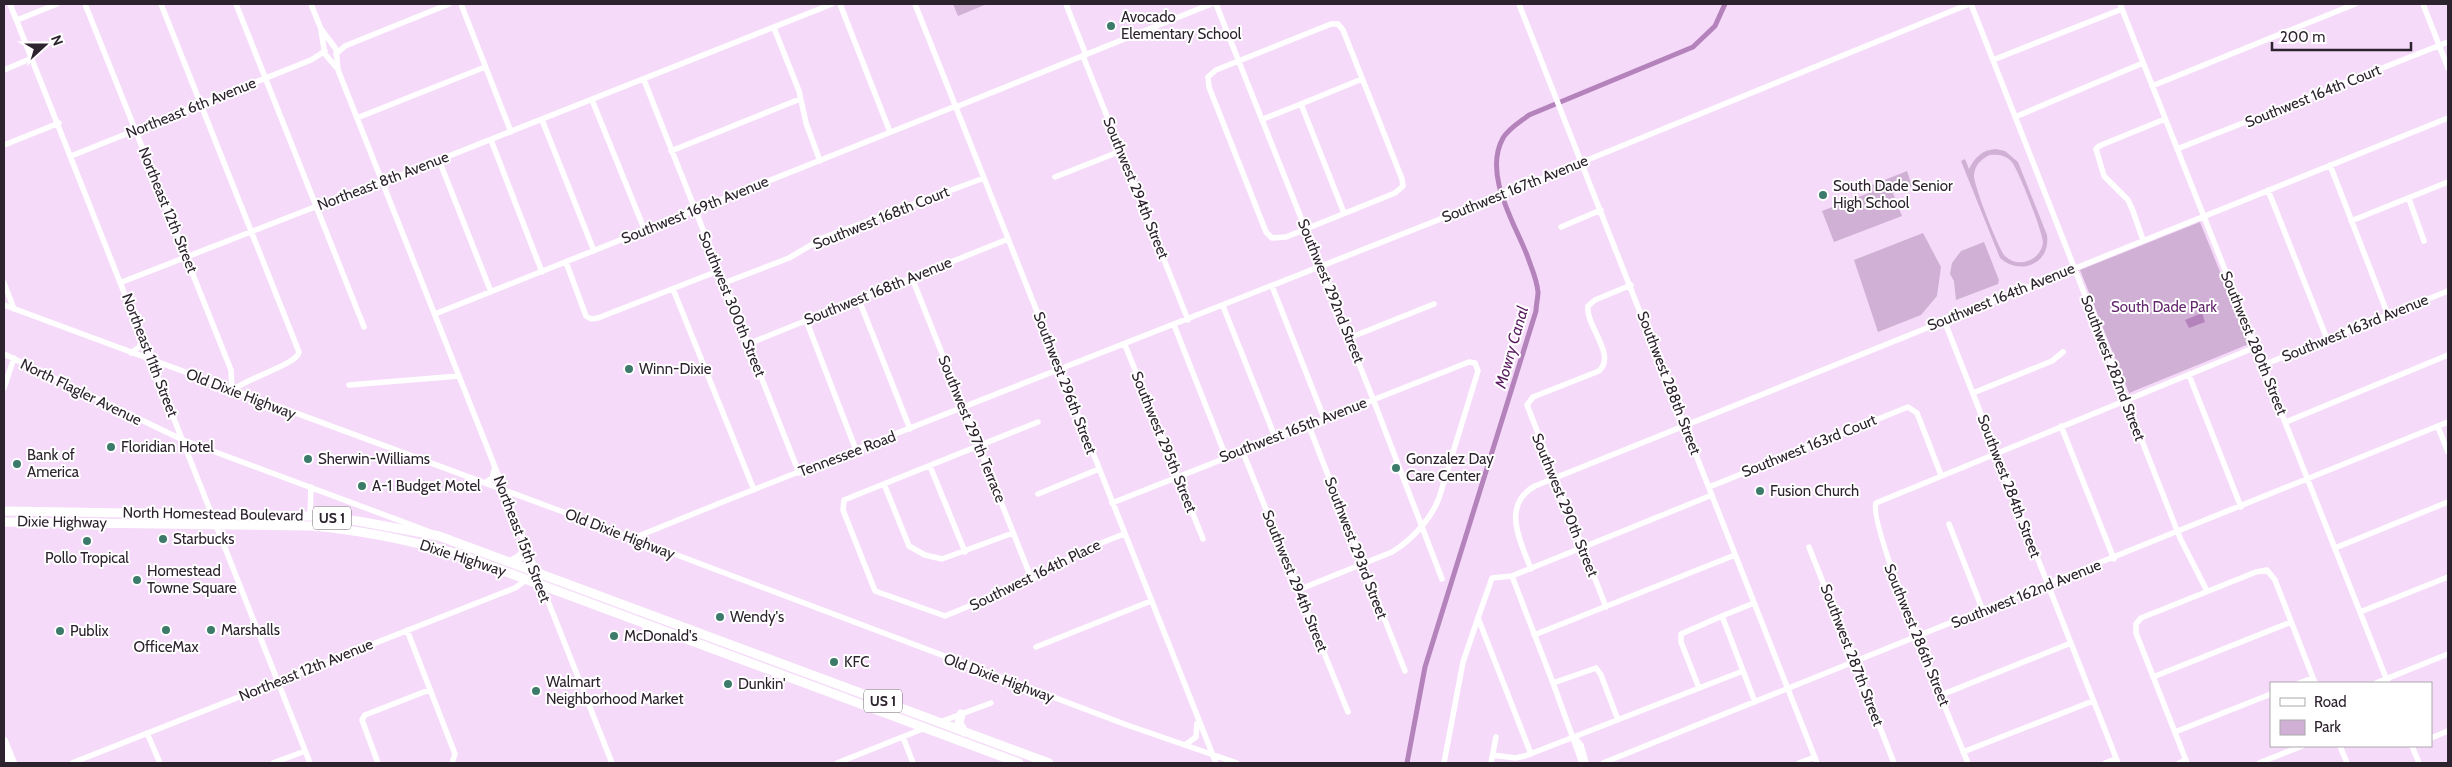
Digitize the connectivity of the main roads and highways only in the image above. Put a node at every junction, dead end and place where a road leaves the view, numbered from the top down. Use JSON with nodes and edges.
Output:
{"nodes":[{"id":1,"x":4,"y":511,"type":"edge"},
{"id":2,"x":110,"y":512,"type":"junction"},
{"id":3,"x":4,"y":522,"type":"edge"},
{"id":4,"x":110,"y":523,"type":"junction"},
{"id":5,"x":450,"y":540,"type":"joint"},
{"id":6,"x":527,"y":547,"type":"road end"},
{"id":7,"x":511,"y":562,"type":"junction"},
{"id":8,"x":543,"y":588,"type":"junction"},
{"id":9,"x":604,"y":597,"type":"junction"},
{"id":10,"x":660,"y":629,"type":"junction"},
{"id":11,"x":722,"y":641,"type":"junction"},
{"id":12,"x":733,"y":656,"type":"junction"},
{"id":13,"x":797,"y":669,"type":"junction"},
{"id":14,"x":961,"y":714,"type":"road end"},
{"id":15,"x":898,"y":717,"type":"junction"},
{"id":16,"x":940,"y":722,"type":"junction"},
{"id":17,"x":925,"y":728,"type":"junction"},
{"id":18,"x":967,"y":733,"type":"junction"},
{"id":19,"x":4,"y":741,"type":"edge"},
{"id":20,"x":4,"y":759,"type":"edge"},
{"id":21,"x":5,"y":763,"type":"edge"},
{"id":22,"x":13,"y":763,"type":"edge"},
{"id":23,"x":1019,"y":763,"type":"edge"},
{"id":24,"x":1049,"y":763,"type":"edge"}],
"edges":[{"from":1,"to":2,"type":"highway","name":"North Homestead Boulevard","number":"US 1"},
{"from":2,"to":4,"type":"highway"},
{"from":2,"to":5,"type":"highway","name":"North Homestead Boulevard","number":"US 1"},
{"from":3,"to":4,"type":"highway","name":"Dixie Highway","number":"US 1"},
{"from":4,"to":8,"type":"highway","name":"Dixie Highway","number":"US 1"},
{"from":5,"to":7,"type":"highway","name":"Dixie Highway","number":"US 1"},
{"from":6,"to":7,"type":"highway"},
{"from":7,"to":9,"type":"highway","name":"Dixie Highway","number":"US 1"},
{"from":8,"to":9,"type":"highway"},
{"from":8,"to":10,"type":"highway","name":"Dixie Highway","number":"US 1"},
{"from":9,"to":11,"type":"highway","name":"Dixie Highway","number":"US 1"},
{"from":10,"to":11,"type":"highway"},
{"from":10,"to":12,"type":"highway","name":"Dixie Highway","number":"US 1"},
{"from":11,"to":13,"type":"highway","name":"Dixie Highway","number":"US 1"},
{"from":12,"to":13,"type":"highway"},
{"from":12,"to":15,"type":"highway","name":"Dixie Highway","number":"US 1"},
{"from":13,"to":16,"type":"highway","number":"US 1"},
{"from":14,"to":18,"type":"highway"},
{"from":15,"to":16,"type":"highway"},
{"from":15,"to":17,"type":"highway","number":"US 1"},
{"from":16,"to":18,"type":"highway","number":"US 1"},
{"from":17,"to":18,"type":"highway"},
{"from":17,"to":23,"type":"highway","number":"US 1"},
{"from":18,"to":24,"type":"highway","number":"US 1"},
{"from":19,"to":22,"type":"main road"},
{"from":20,"to":21,"type":"main road"}]}
